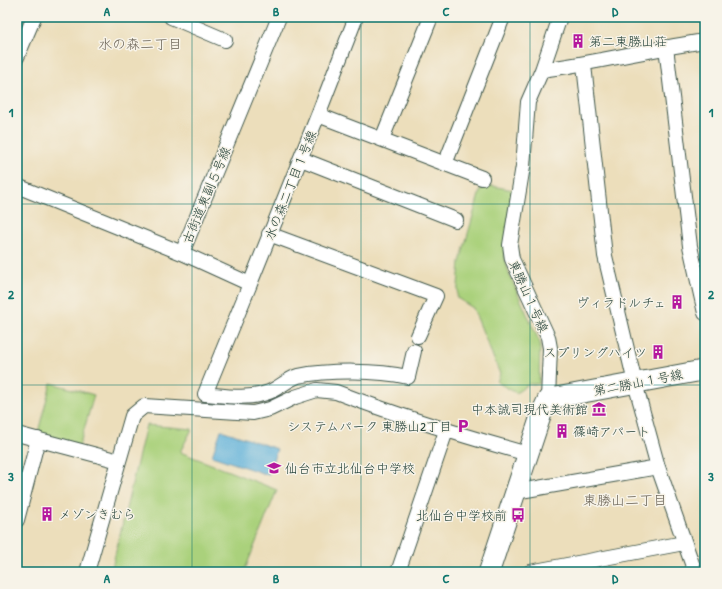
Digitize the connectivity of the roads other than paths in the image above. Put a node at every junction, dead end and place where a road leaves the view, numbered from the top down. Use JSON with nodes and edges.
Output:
{"nodes":[{"id":1,"x":34,"y":17,"type":"edge"},
{"id":2,"x":172,"y":17,"type":"edge"},
{"id":3,"x":279,"y":17,"type":"edge"},
{"id":4,"x":356,"y":17,"type":"edge"},
{"id":5,"x":431,"y":17,"type":"edge"},
{"id":6,"x":503,"y":17,"type":"edge"},
{"id":7,"x":560,"y":17,"type":"edge"},
{"id":8,"x":225,"y":40,"type":"dead end"},
{"id":9,"x":705,"y":41,"type":"edge"},
{"id":10,"x":666,"y":47,"type":"junction"},
{"id":11,"x":17,"y":57,"type":"edge"},
{"id":12,"x":584,"y":64,"type":"junction"},
{"id":13,"x":542,"y":70,"type":"junction"},
{"id":14,"x":318,"y":115,"type":"junction"},
{"id":15,"x":382,"y":139,"type":"junction"},
{"id":16,"x":301,"y":159,"type":"junction"},
{"id":17,"x":445,"y":164,"type":"junction"},
{"id":18,"x":482,"y":178,"type":"dead end"},
{"id":19,"x":17,"y":186,"type":"edge"},
{"id":20,"x":456,"y":220,"type":"dead end"},
{"id":21,"x":269,"y":234,"type":"junction"},
{"id":22,"x":182,"y":253,"type":"junction"},
{"id":23,"x":250,"y":284,"type":"junction"},
{"id":24,"x":705,"y":313,"type":"edge"},
{"id":25,"x":418,"y":336,"type":"dead end"},
{"id":26,"x":414,"y":351,"type":"dead end"},
{"id":27,"x":705,"y":370,"type":"edge"},
{"id":28,"x":635,"y":383,"type":"junction"},
{"id":29,"x":548,"y":400,"type":"junction"},
{"id":30,"x":446,"y":431,"type":"junction"},
{"id":31,"x":17,"y":434,"type":"edge"},
{"id":32,"x":38,"y":439,"type":"junction"},
{"id":33,"x":528,"y":454,"type":"junction"},
{"id":34,"x":118,"y":461,"type":"junction"},
{"id":35,"x":658,"y":467,"type":"junction"},
{"id":36,"x":516,"y":492,"type":"junction"},
{"id":37,"x":17,"y":520,"type":"edge"},
{"id":38,"x":684,"y":543,"type":"junction"},
{"id":39,"x":86,"y":572,"type":"edge"},
{"id":40,"x":398,"y":572,"type":"edge"},
{"id":41,"x":489,"y":572,"type":"edge"},
{"id":42,"x":530,"y":572,"type":"edge"},
{"id":43,"x":695,"y":572,"type":"edge"}],
"edges":[{"from":1,"to":11,"type":"street"},
{"from":2,"to":8,"type":"street"},
{"from":3,"to":22,"type":"street","name":"古街道東副５号線"},
{"from":4,"to":14,"type":"street","name":"水の森二丁目１号線"},
{"from":5,"to":15,"type":"street"},
{"from":6,"to":17,"type":"street"},
{"from":7,"to":13,"type":"street","name":"東勝山１号線"},
{"from":9,"to":10,"type":"street"},
{"from":10,"to":12,"type":"street"},
{"from":10,"to":24,"type":"street"},
{"from":12,"to":13,"type":"street"},
{"from":12,"to":28,"type":"street"},
{"from":13,"to":29,"type":"street","name":"東勝山１号線"},
{"from":14,"to":15,"type":"street"},
{"from":14,"to":16,"type":"street","name":"水の森二丁目１号線"},
{"from":15,"to":17,"type":"street"},
{"from":16,"to":20,"type":"street"},
{"from":16,"to":21,"type":"street","name":"水の森二丁目１号線"},
{"from":17,"to":18,"type":"street"},
{"from":19,"to":22,"type":"street","name":"古街道東副５号線"},
{"from":21,"to":23,"type":"street","name":"水の森二丁目１号線"},
{"from":21,"to":25,"type":"street"},
{"from":22,"to":23,"type":"street"},
{"from":23,"to":26,"type":"street","name":"水の森二丁目１号線"},
{"from":27,"to":28,"type":"street","name":"第二勝山１号線"},
{"from":28,"to":29,"type":"street","name":"第二勝山１号線"},
{"from":28,"to":35,"type":"street"},
{"from":29,"to":33,"type":"street","name":"東勝山１号線"},
{"from":30,"to":33,"type":"street"},
{"from":30,"to":34,"type":"street"},
{"from":30,"to":40,"type":"street"},
{"from":31,"to":32,"type":"street"},
{"from":32,"to":34,"type":"street"},
{"from":32,"to":37,"type":"street"},
{"from":33,"to":36,"type":"street","name":"東勝山１号線"},
{"from":34,"to":39,"type":"street"},
{"from":35,"to":36,"type":"street"},
{"from":35,"to":38,"type":"street"},
{"from":36,"to":41,"type":"street","name":"東勝山１号線"},
{"from":38,"to":42,"type":"street"},
{"from":38,"to":43,"type":"street"}]}
